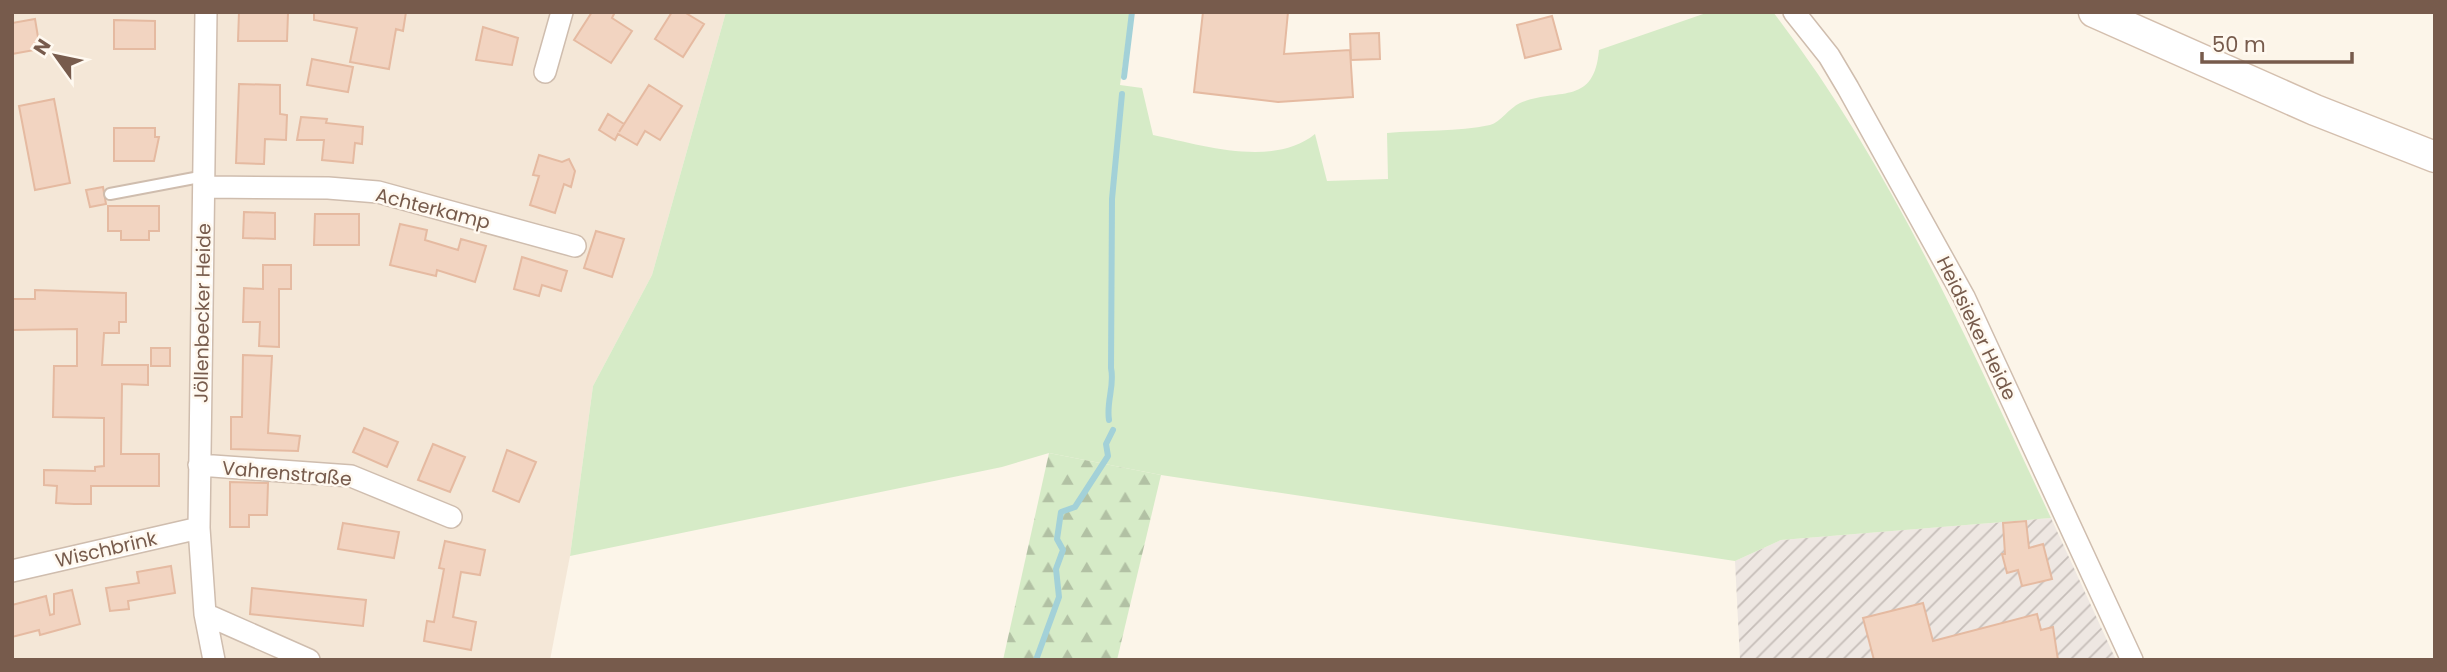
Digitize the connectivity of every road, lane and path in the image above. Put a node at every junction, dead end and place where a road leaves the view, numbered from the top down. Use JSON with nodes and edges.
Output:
{"nodes":[{"id":1,"x":206,"y":12,"type":"edge"},
{"id":2,"x":562,"y":12,"type":"edge"},
{"id":3,"x":1794,"y":12,"type":"edge"},
{"id":4,"x":2094,"y":12,"type":"edge"},
{"id":5,"x":545,"y":72,"type":"dead end"},
{"id":6,"x":2435,"y":157,"type":"edge"},
{"id":7,"x":205,"y":181,"type":"junction"},
{"id":8,"x":110,"y":194,"type":"dead end"},
{"id":9,"x":575,"y":246,"type":"dead end"},
{"id":10,"x":199,"y":465,"type":"junction"},
{"id":11,"x":451,"y":517,"type":"dead end"},
{"id":12,"x":199,"y":528,"type":"junction"},
{"id":13,"x":12,"y":571,"type":"edge"},
{"id":14,"x":205,"y":614,"type":"junction"},
{"id":15,"x":215,"y":660,"type":"edge"},
{"id":16,"x":309,"y":660,"type":"edge"},
{"id":17,"x":2132,"y":660,"type":"edge"}],
"edges":[{"from":1,"to":7,"type":"street","name":"Jöllenbecker Heide"},
{"from":2,"to":5,"type":"street"},
{"from":3,"to":17,"type":"street","name":"Heidsieker Heide"},
{"from":4,"to":6,"type":"main road"},
{"from":7,"to":8,"type":"lane"},
{"from":7,"to":9,"type":"street","name":"Achterkamp"},
{"from":7,"to":10,"type":"street","name":"Jöllenbecker Heide"},
{"from":10,"to":11,"type":"street","name":"Vahrenstraße"},
{"from":10,"to":12,"type":"street","name":"Jöllenbecker Heide"},
{"from":12,"to":13,"type":"street","name":"Wischbrink"},
{"from":12,"to":14,"type":"street","name":"Jöllenbecker Heide"},
{"from":14,"to":15,"type":"street","name":"Jöllenbecker Heide"},
{"from":14,"to":16,"type":"street"}]}
